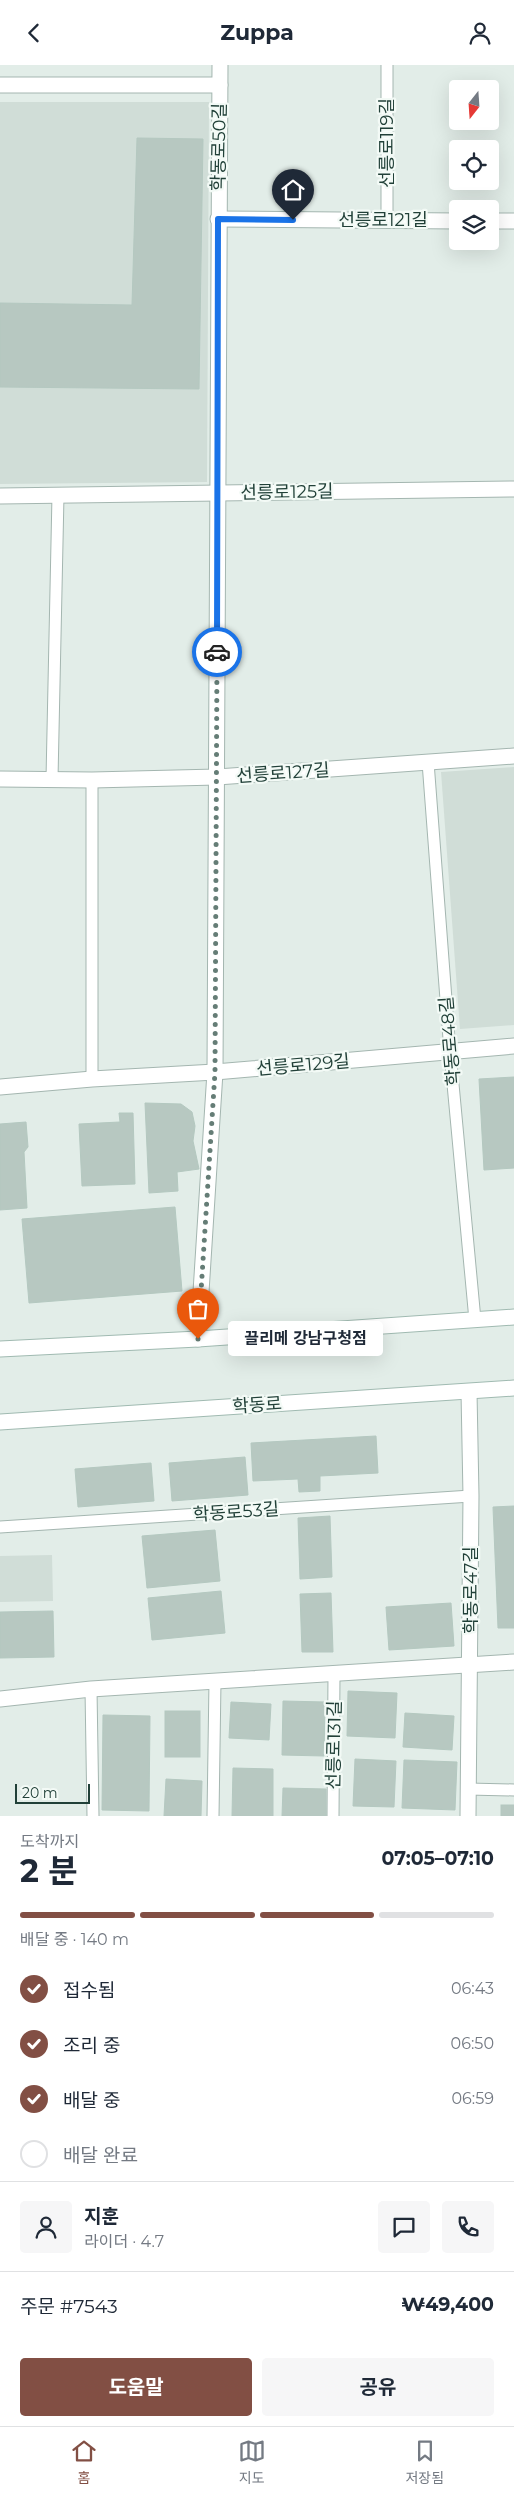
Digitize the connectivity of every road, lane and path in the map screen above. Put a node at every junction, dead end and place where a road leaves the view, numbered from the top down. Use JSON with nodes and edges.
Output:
{"nodes":[{"id":1,"x":220,"y":65,"type":"edge"},
{"id":2,"x":387,"y":65,"type":"edge"},
{"id":3,"x":0,"y":85,"type":"edge"},
{"id":4,"x":220,"y":85,"type":"junction"},
{"id":5,"x":218,"y":219,"type":"junction"},
{"id":6,"x":387,"y":220,"type":"junction"},
{"id":7,"x":449,"y":221,"type":"edge"},
{"id":8,"x":499,"y":221,"type":"edge"},
{"id":9,"x":514,"y":221,"type":"edge"},
{"id":10,"x":514,"y":489,"type":"edge"},
{"id":11,"x":217,"y":493,"type":"junction"},
{"id":12,"x":58,"y":495,"type":"junction"},
{"id":13,"x":0,"y":496,"type":"edge"},
{"id":14,"x":514,"y":756,"type":"edge"},
{"id":15,"x":428,"y":762,"type":"junction"},
{"id":16,"x":217,"y":777,"type":"junction"},
{"id":17,"x":0,"y":779,"type":"edge"},
{"id":18,"x":52,"y":779,"type":"junction"},
{"id":19,"x":92,"y":780,"type":"junction"},
{"id":20,"x":514,"y":1046,"type":"edge"},
{"id":21,"x":450,"y":1052,"type":"junction"},
{"id":22,"x":215,"y":1072,"type":"junction"},
{"id":23,"x":92,"y":1079,"type":"junction"},
{"id":24,"x":0,"y":1087,"type":"edge"},
{"id":25,"x":514,"y":1317,"type":"edge"},
{"id":26,"x":475,"y":1320,"type":"junction"},
{"id":27,"x":198,"y":1339,"type":"junction"},
{"id":28,"x":0,"y":1349,"type":"edge"},
{"id":29,"x":514,"y":1388,"type":"edge"},
{"id":30,"x":469,"y":1391,"type":"junction"},
{"id":31,"x":0,"y":1422,"type":"edge"},
{"id":32,"x":471,"y":1496,"type":"junction"},
{"id":33,"x":0,"y":1527,"type":"edge"},
{"id":34,"x":514,"y":1662,"type":"edge"},
{"id":35,"x":471,"y":1665,"type":"junction"},
{"id":36,"x":334,"y":1674,"type":"junction"},
{"id":37,"x":215,"y":1681,"type":"junction"},
{"id":38,"x":90,"y":1689,"type":"junction"},
{"id":39,"x":0,"y":1699,"type":"edge"},
{"id":40,"x":468,"y":1789,"type":"junction"},
{"id":41,"x":514,"y":1790,"type":"edge"},
{"id":42,"x":93,"y":1816,"type":"edge"},
{"id":43,"x":213,"y":1816,"type":"edge"},
{"id":44,"x":333,"y":1816,"type":"edge"},
{"id":45,"x":468,"y":1816,"type":"edge"}],
"edges":[{"from":1,"to":4,"type":"street","name":"학동로50길"},
{"from":2,"to":6,"type":"lane","name":"선릉로119길"},
{"from":3,"to":4,"type":"street"},
{"from":4,"to":5,"type":"street","name":"학동로50길"},
{"from":5,"to":6,"type":"street","name":"선릉로121길"},
{"from":5,"to":11,"type":"street","name":"학동로50길"},
{"from":6,"to":7,"type":"street","name":"선릉로121길"},
{"from":8,"to":9,"type":"street"},
{"from":10,"to":11,"type":"street","name":"선릉로125길"},
{"from":11,"to":12,"type":"street","name":"선릉로125길"},
{"from":11,"to":16,"type":"street","name":"학동로50길"},
{"from":12,"to":13,"type":"street","name":"선릉로125길"},
{"from":12,"to":18,"type":"lane"},
{"from":14,"to":15,"type":"street","name":"선릉로127길"},
{"from":15,"to":16,"type":"street","name":"선릉로127길"},
{"from":15,"to":21,"type":"lane","name":"학동로48길"},
{"from":16,"to":19,"type":"street","name":"선릉로127길"},
{"from":16,"to":22,"type":"street","name":"학동로50길"},
{"from":17,"to":18,"type":"street","name":"선릉로127길"},
{"from":18,"to":19,"type":"street","name":"선릉로127길"},
{"from":19,"to":23,"type":"lane"},
{"from":20,"to":21,"type":"street","name":"선릉로129길"},
{"from":21,"to":22,"type":"street","name":"선릉로129길"},
{"from":21,"to":26,"type":"lane","name":"학동로48길"},
{"from":22,"to":23,"type":"street","name":"선릉로129길"},
{"from":22,"to":27,"type":"street","name":"학동로50길"},
{"from":23,"to":24,"type":"street","name":"선릉로129길"},
{"from":25,"to":26,"type":"street"},
{"from":26,"to":27,"type":"street"},
{"from":27,"to":28,"type":"street"},
{"from":29,"to":30,"type":"street","name":"학동로"},
{"from":30,"to":31,"type":"street","name":"학동로"},
{"from":30,"to":32,"type":"street","name":"학동로47길"},
{"from":32,"to":33,"type":"lane","name":"학동로53길"},
{"from":32,"to":35,"type":"street","name":"학동로47길"},
{"from":34,"to":35,"type":"street","name":"선릉로131길"},
{"from":35,"to":36,"type":"street","name":"선릉로131길"},
{"from":35,"to":40,"type":"street","name":"학동로47길"},
{"from":36,"to":37,"type":"street","name":"선릉로131길"},
{"from":36,"to":44,"type":"lane","name":"선릉로131길"},
{"from":37,"to":38,"type":"street","name":"선릉로131길"},
{"from":37,"to":43,"type":"lane"},
{"from":38,"to":39,"type":"street","name":"선릉로131길"},
{"from":38,"to":42,"type":"lane"},
{"from":40,"to":41,"type":"lane"},
{"from":40,"to":45,"type":"street","name":"학동로47길"}]}
